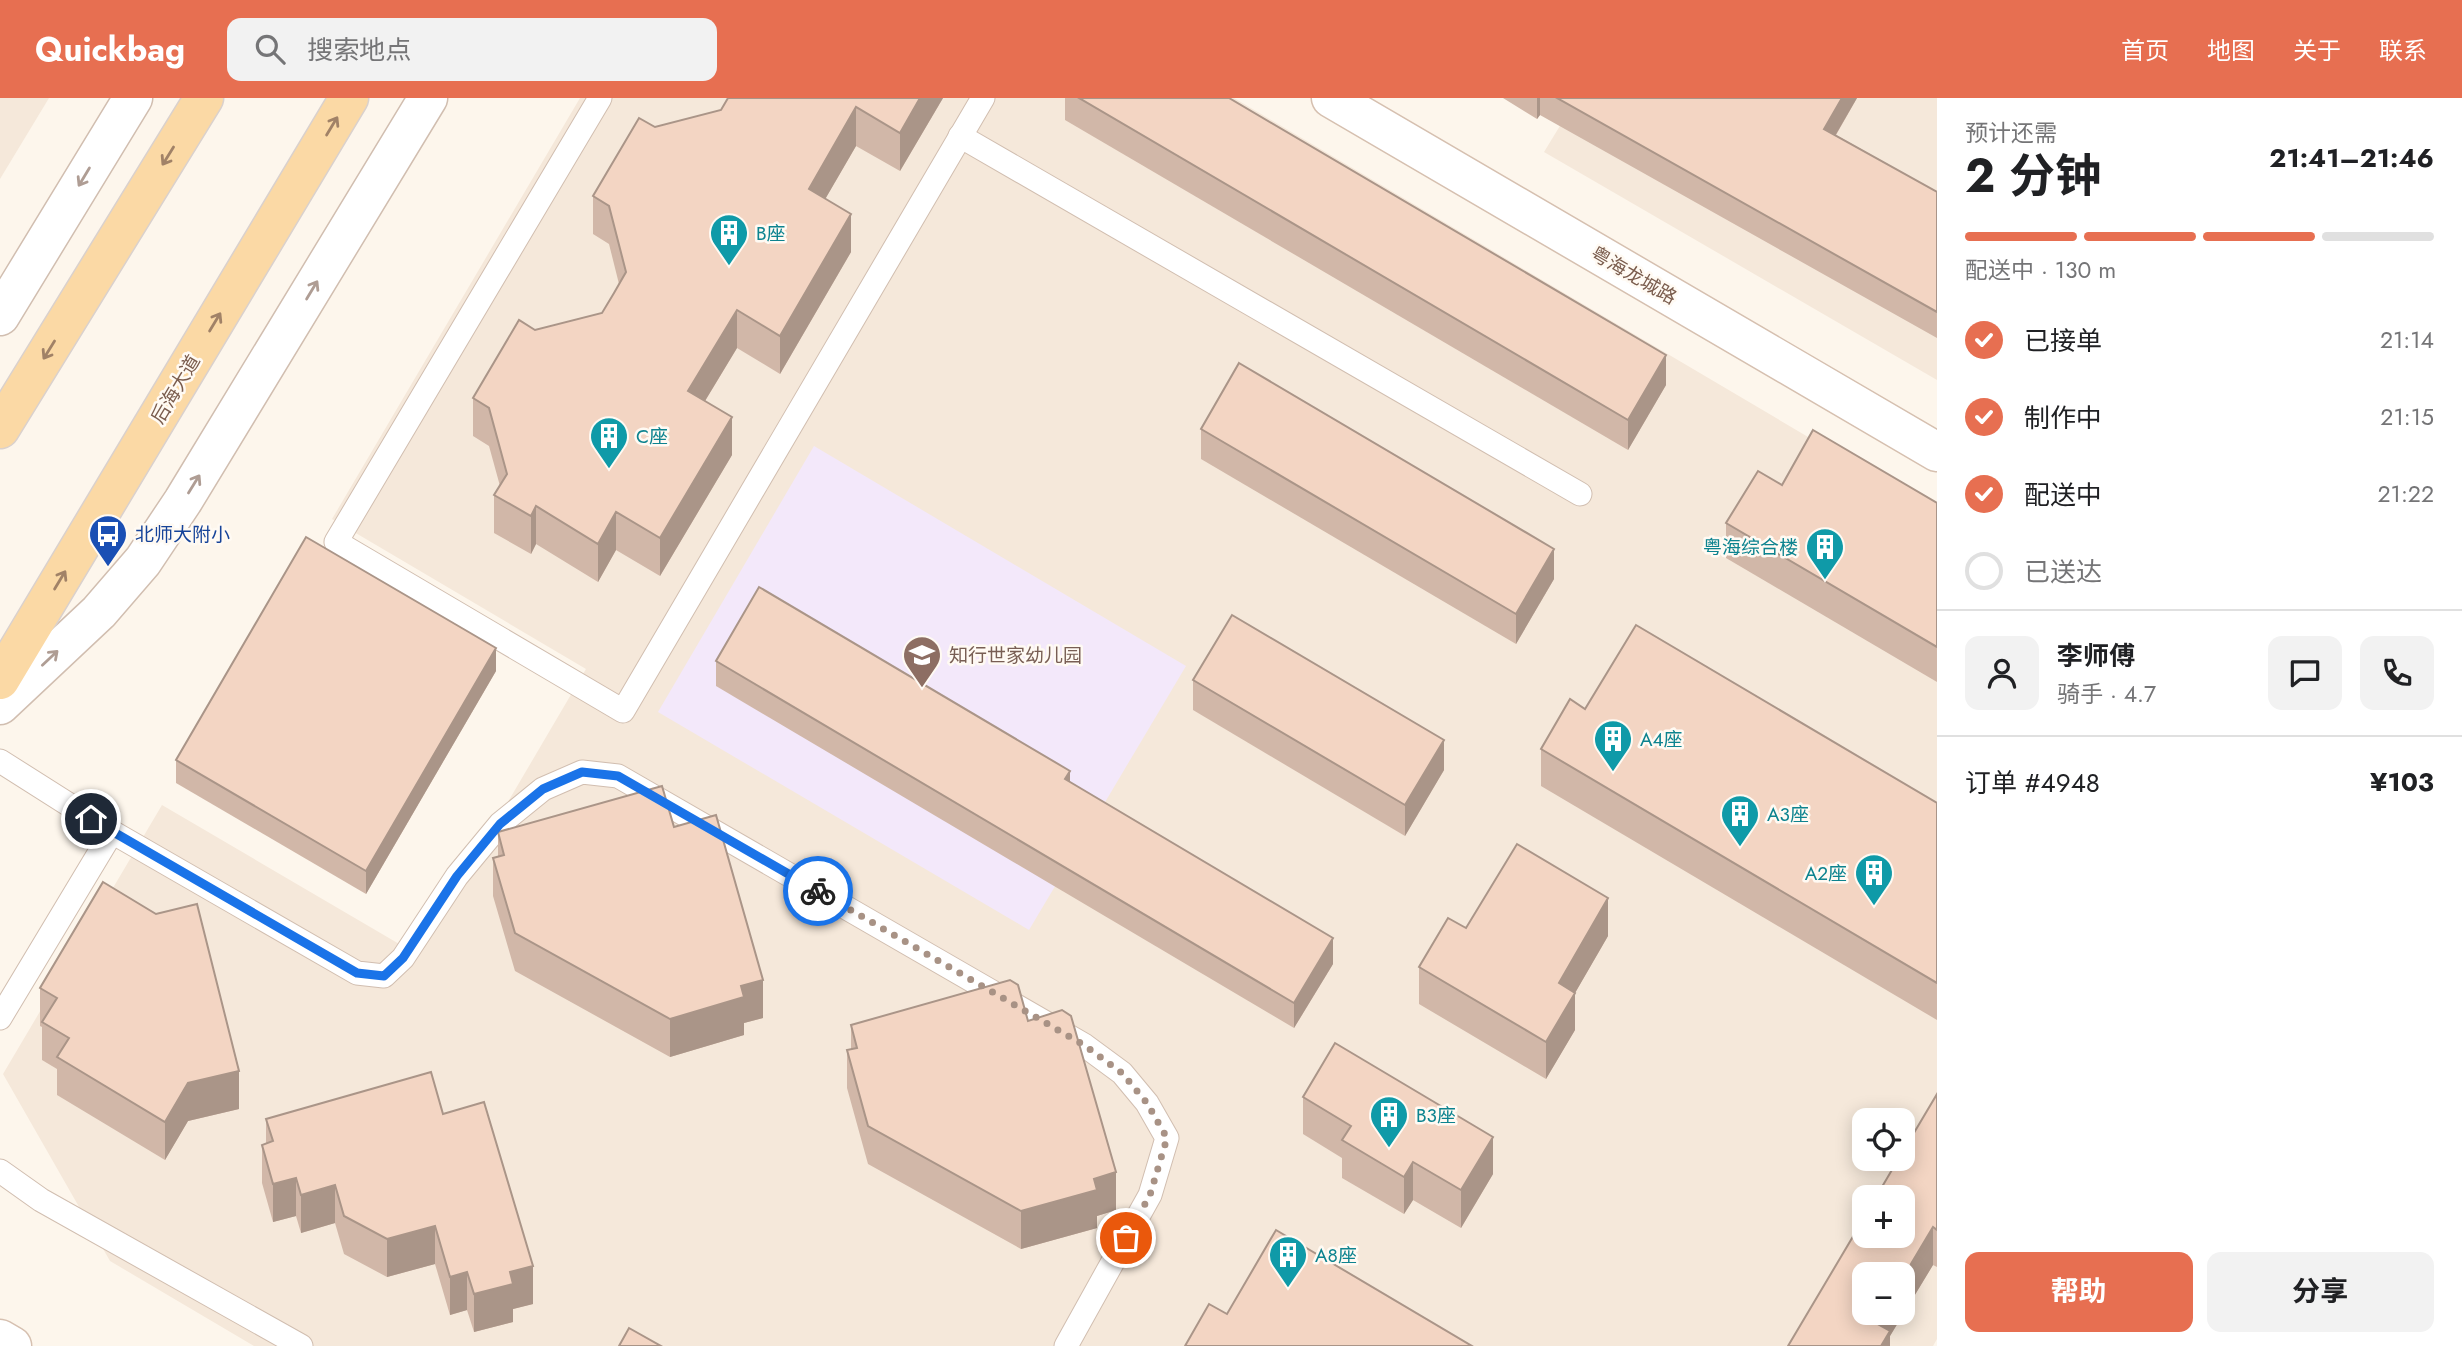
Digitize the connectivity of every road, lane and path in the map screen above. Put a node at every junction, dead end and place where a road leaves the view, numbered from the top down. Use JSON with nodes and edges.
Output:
{"nodes":[{"id":1,"x":133,"y":98,"type":"edge"},
{"id":2,"x":204,"y":98,"type":"edge"},
{"id":3,"x":349,"y":98,"type":"edge"},
{"id":4,"x":428,"y":98,"type":"edge"},
{"id":5,"x":600,"y":98,"type":"edge"},
{"id":6,"x":983,"y":98,"type":"edge"},
{"id":7,"x":1331,"y":98,"type":"edge"},
{"id":8,"x":960,"y":136,"type":"junction"},
{"id":9,"x":0,"y":316,"type":"edge"},
{"id":10,"x":0,"y":429,"type":"edge"},
{"id":11,"x":1937,"y":452,"type":"edge"},
{"id":12,"x":1580,"y":494,"type":"dead end"},
{"id":13,"x":0,"y":680,"type":"edge"},
{"id":14,"x":0,"y":705,"type":"edge"},
{"id":15,"x":0,"y":761,"type":"edge"},
{"id":16,"x":112,"y":832,"type":"junction"},
{"id":17,"x":0,"y":1018,"type":"edge"},
{"id":18,"x":0,"y":1171,"type":"edge"},
{"id":19,"x":0,"y":1339,"type":"edge"},
{"id":20,"x":12,"y":1346,"type":"edge"},
{"id":21,"x":300,"y":1346,"type":"edge"},
{"id":22,"x":1066,"y":1346,"type":"edge"}],
"edges":[{"from":1,"to":9,"type":"street","one_way":true},
{"from":2,"to":10,"type":"main road","one_way":true},
{"from":13,"to":3,"type":"main road","name":"后海大道","one_way":true},
{"from":14,"to":4,"type":"street","one_way":true},
{"from":5,"to":8,"type":"lane"},
{"from":6,"to":8,"type":"lane"},
{"from":7,"to":11,"type":"street","name":"粤海龙城路"},
{"from":8,"to":12,"type":"lane"},
{"from":15,"to":16,"type":"lane"},
{"from":16,"to":17,"type":"lane"},
{"from":16,"to":22,"type":"lane"},
{"from":18,"to":21,"type":"lane"},
{"from":19,"to":20,"type":"street"}]}
